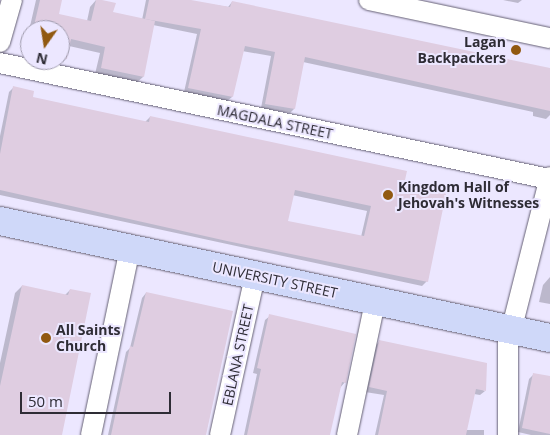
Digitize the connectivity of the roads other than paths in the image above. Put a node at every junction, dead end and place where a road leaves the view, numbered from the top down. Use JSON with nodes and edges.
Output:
{"nodes":[{"id":1,"x":12,"y":0,"type":"edge"},
{"id":2,"x":369,"y":0,"type":"edge"},
{"id":3,"x":550,"y":38,"type":"edge"},
{"id":4,"x":0,"y":42,"type":"edge"},
{"id":5,"x":0,"y":63,"type":"edge"},
{"id":6,"x":550,"y":178,"type":"edge"},
{"id":7,"x":0,"y":222,"type":"edge"},
{"id":8,"x":130,"y":248,"type":"junction"},
{"id":9,"x":255,"y":276,"type":"junction"},
{"id":10,"x":375,"y":302,"type":"junction"},
{"id":11,"x":511,"y":329,"type":"junction"},
{"id":12,"x":550,"y":338,"type":"edge"},
{"id":13,"x":90,"y":435,"type":"edge"},
{"id":14,"x":220,"y":435,"type":"edge"},
{"id":15,"x":347,"y":435,"type":"edge"},
{"id":16,"x":508,"y":435,"type":"edge"}],
"edges":[{"from":1,"to":4,"type":"street"},
{"from":2,"to":3,"type":"street"},
{"from":5,"to":6,"type":"street","name":"MAGDALA STREET"},
{"from":6,"to":11,"type":"street"},
{"from":7,"to":8,"type":"street","name":"UNIVERSITY STREET"},
{"from":8,"to":9,"type":"street","name":"UNIVERSITY STREET"},
{"from":8,"to":13,"type":"street"},
{"from":9,"to":10,"type":"street","name":"UNIVERSITY STREET"},
{"from":9,"to":14,"type":"street","name":"EBLANA STREET"},
{"from":10,"to":11,"type":"street","name":"UNIVERSITY STREET"},
{"from":10,"to":15,"type":"street"},
{"from":11,"to":12,"type":"street","name":"UNIVERSITY STREET"},
{"from":11,"to":16,"type":"street"}]}
